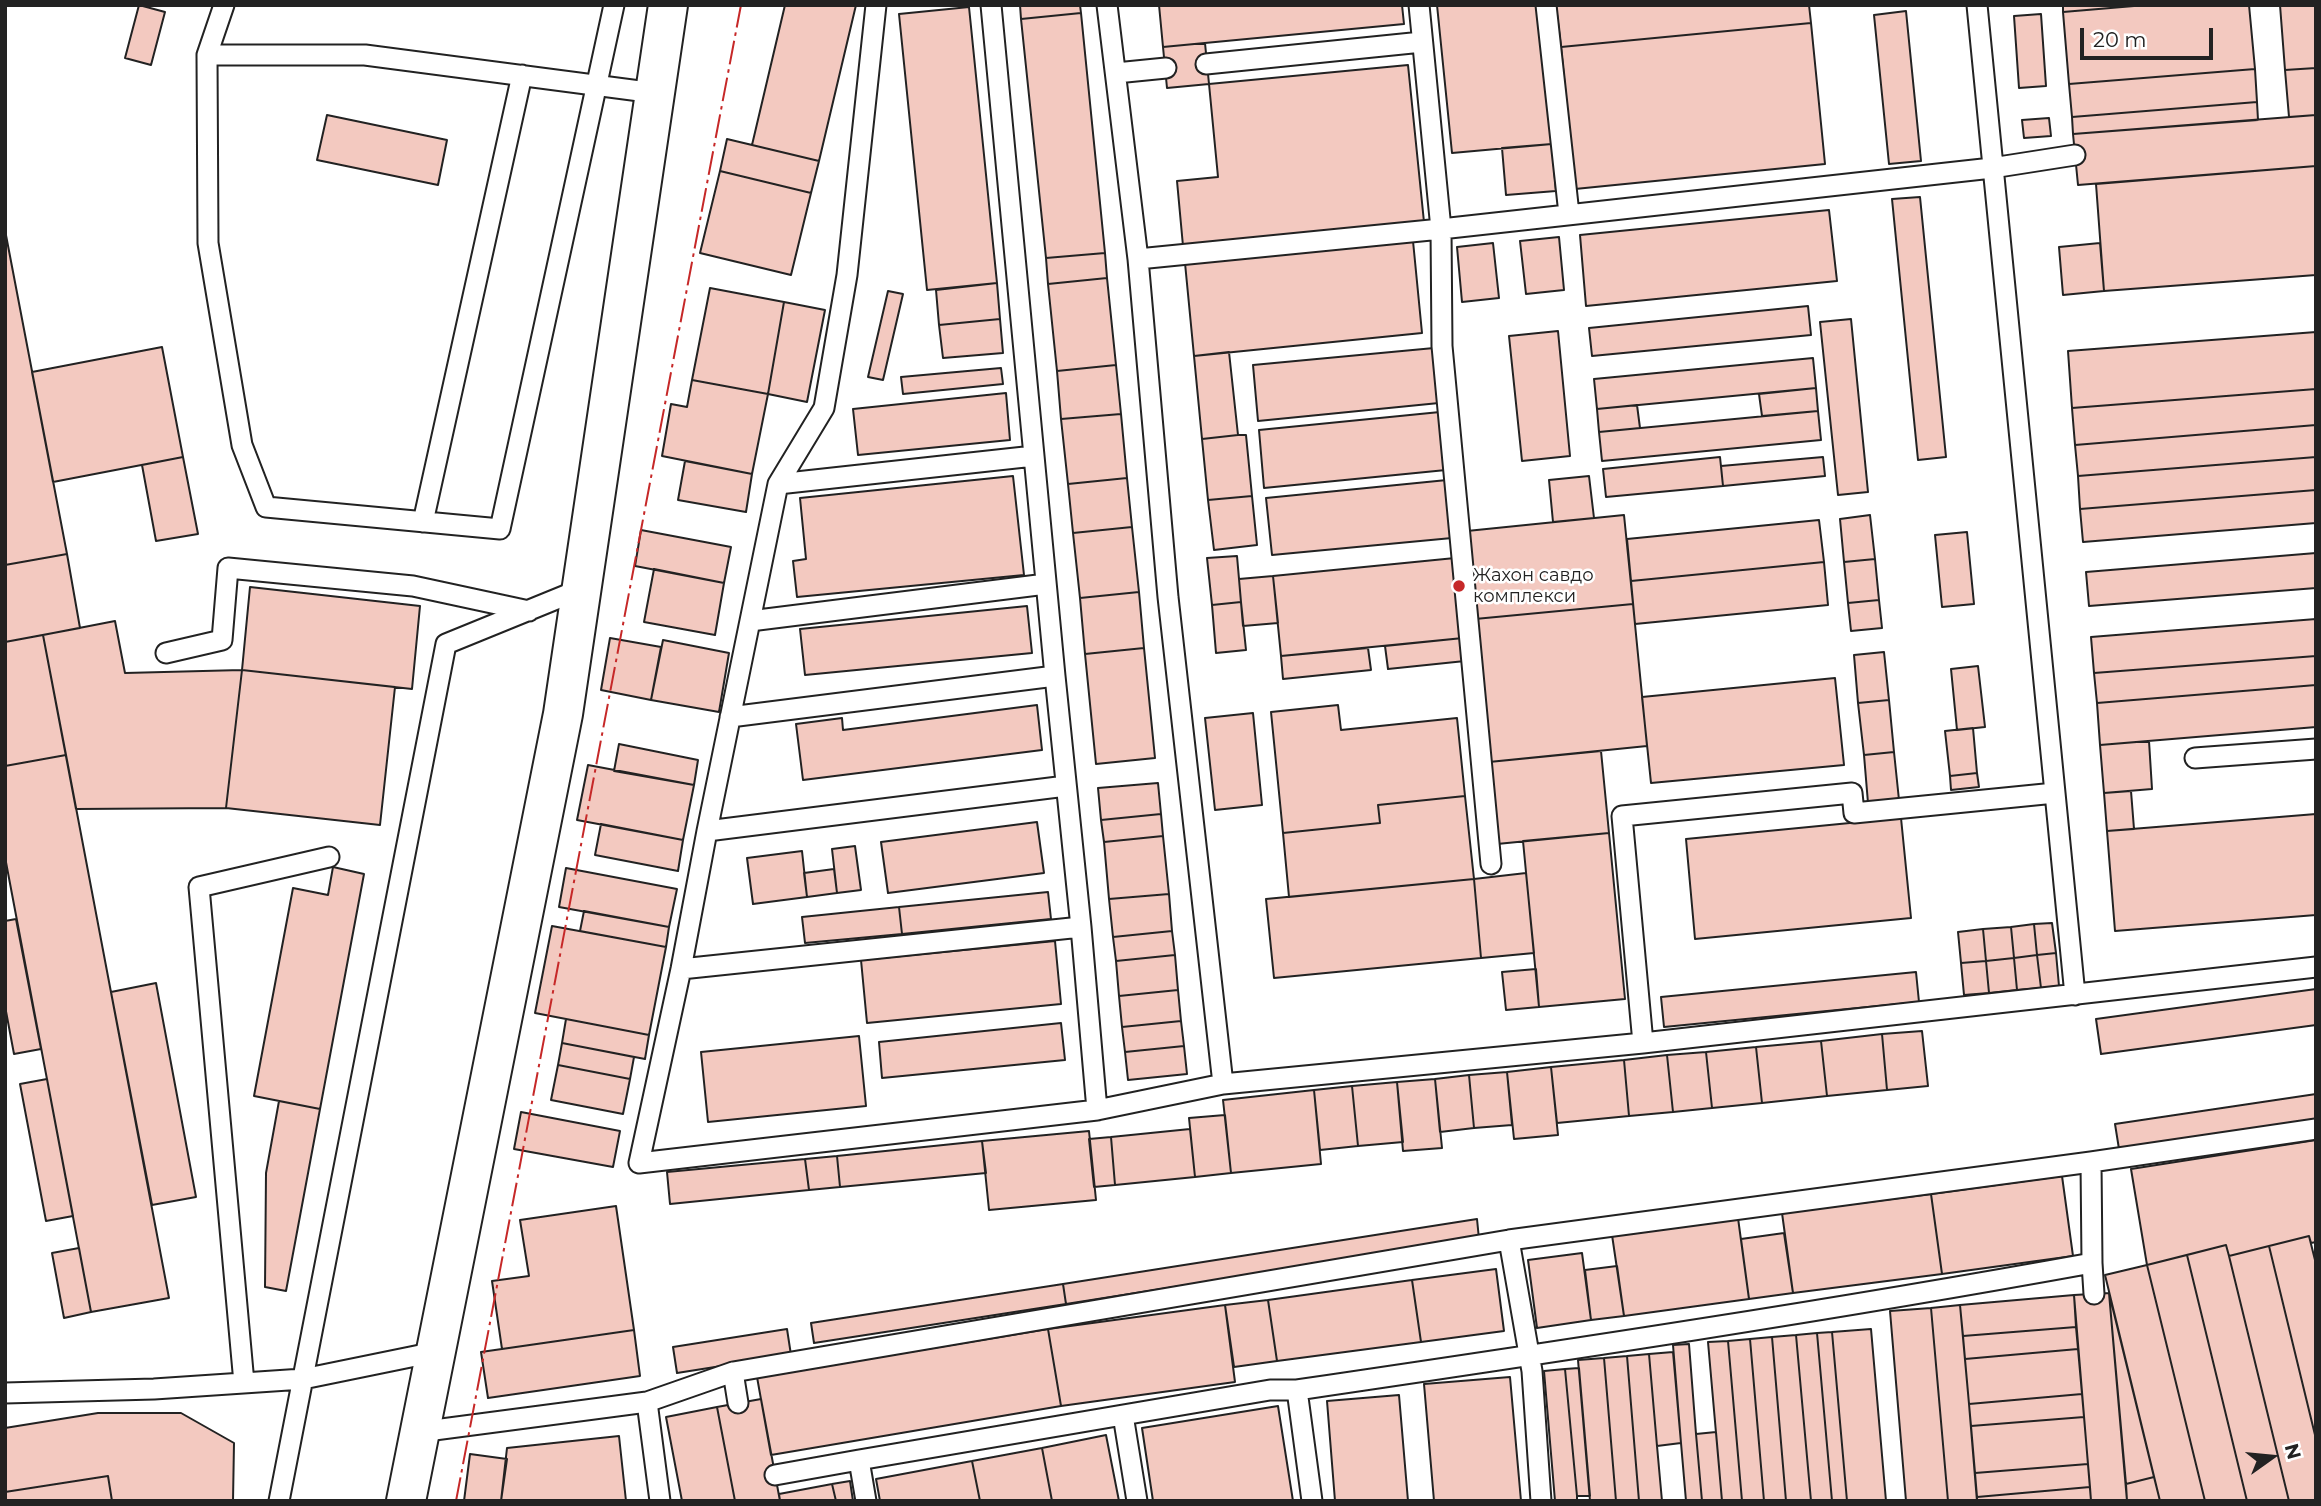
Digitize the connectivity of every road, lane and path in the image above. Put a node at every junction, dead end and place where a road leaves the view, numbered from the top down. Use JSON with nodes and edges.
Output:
{"nodes":[{"id":1,"x":224,"y":5,"type":"edge"},
{"id":2,"x":614,"y":5,"type":"edge"},
{"id":3,"x":668,"y":5,"type":"edge"},
{"id":4,"x":876,"y":5,"type":"edge"},
{"id":5,"x":991,"y":5,"type":"edge"},
{"id":6,"x":1107,"y":5,"type":"edge"},
{"id":7,"x":1419,"y":5,"type":"edge"},
{"id":8,"x":1546,"y":5,"type":"edge"},
{"id":9,"x":1976,"y":5,"type":"edge"},
{"id":10,"x":1423,"y":41,"type":"junction"},
{"id":11,"x":207,"y":55,"type":"junction"},
{"id":12,"x":1206,"y":64,"type":"dead end"},
{"id":13,"x":1166,"y":68,"type":"dead end"},
{"id":14,"x":1116,"y":73,"type":"junction"},
{"id":15,"x":522,"y":75,"type":"junction"},
{"id":16,"x":598,"y":85,"type":"junction"},
{"id":17,"x":655,"y":93,"type":"junction"},
{"id":18,"x":2075,"y":155,"type":"dead end"},
{"id":19,"x":1992,"y":168,"type":"junction"},
{"id":20,"x":1569,"y":215,"type":"junction"},
{"id":21,"x":1441,"y":229,"type":"junction"},
{"id":22,"x":1138,"y":259,"type":"junction"},
{"id":23,"x":1034,"y":456,"type":"junction"},
{"id":24,"x":778,"y":484,"type":"junction"},
{"id":25,"x":423,"y":522,"type":"junction"},
{"id":26,"x":1046,"y":584,"type":"junction"},
{"id":27,"x":581,"y":589,"type":"junction"},
{"id":28,"x":529,"y":611,"type":"junction"},
{"id":29,"x":750,"y":621,"type":"junction"},
{"id":30,"x":166,"y":653,"type":"dead end"},
{"id":31,"x":1055,"y":676,"type":"junction"},
{"id":32,"x":730,"y":718,"type":"junction"},
{"id":33,"x":2316,"y":749,"type":"edge"},
{"id":34,"x":2195,"y":758,"type":"dead end"},
{"id":35,"x":1066,"y":786,"type":"junction"},
{"id":36,"x":2055,"y":793,"type":"junction"},
{"id":37,"x":707,"y":831,"type":"junction"},
{"id":38,"x":329,"y":857,"type":"dead end"},
{"id":39,"x":1491,"y":864,"type":"dead end"},
{"id":40,"x":1081,"y":926,"type":"junction"},
{"id":41,"x":2316,"y":967,"type":"edge"},
{"id":42,"x":681,"y":969,"type":"junction"},
{"id":43,"x":2075,"y":995,"type":"junction"},
{"id":44,"x":1643,"y":1042,"type":"junction"},
{"id":45,"x":1223,"y":1084,"type":"junction"},
{"id":46,"x":1097,"y":1110,"type":"junction"},
{"id":47,"x":2316,"y":1129,"type":"edge"},
{"id":48,"x":2091,"y":1162,"type":"junction"},
{"id":49,"x":1509,"y":1240,"type":"junction"},
{"id":50,"x":2092,"y":1263,"type":"junction"},
{"id":51,"x":2094,"y":1294,"type":"dead end"},
{"id":52,"x":435,"y":1352,"type":"junction"},
{"id":53,"x":1529,"y":1356,"type":"junction"},
{"id":54,"x":733,"y":1372,"type":"junction"},
{"id":55,"x":303,"y":1378,"type":"junction"},
{"id":56,"x":244,"y":1383,"type":"junction"},
{"id":57,"x":1297,"y":1390,"type":"junction"},
{"id":58,"x":5,"y":1394,"type":"edge"},
{"id":59,"x":647,"y":1402,"type":"junction"},
{"id":60,"x":738,"y":1403,"type":"dead end"},
{"id":61,"x":1123,"y":1415,"type":"junction"},
{"id":62,"x":419,"y":1433,"type":"junction"},
{"id":63,"x":859,"y":1460,"type":"junction"},
{"id":64,"x":775,"y":1475,"type":"dead end"},
{"id":65,"x":279,"y":1501,"type":"edge"},
{"id":66,"x":406,"y":1501,"type":"edge"},
{"id":67,"x":660,"y":1501,"type":"edge"},
{"id":68,"x":866,"y":1501,"type":"edge"},
{"id":69,"x":1137,"y":1501,"type":"edge"},
{"id":70,"x":1312,"y":1501,"type":"edge"},
{"id":71,"x":1541,"y":1501,"type":"edge"}],
"edges":[{"from":1,"to":11,"type":"lane"},
{"from":2,"to":16,"type":"lane"},
{"from":3,"to":17,"type":"main road"},
{"from":4,"to":24,"type":"lane"},
{"from":5,"to":23,"type":"lane"},
{"from":6,"to":14,"type":"lane"},
{"from":7,"to":10,"type":"lane"},
{"from":8,"to":20,"type":"lane"},
{"from":9,"to":19,"type":"lane"},
{"from":10,"to":12,"type":"lane"},
{"from":10,"to":21,"type":"lane"},
{"from":11,"to":15,"type":"lane"},
{"from":11,"to":25,"type":"lane"},
{"from":13,"to":14,"type":"lane"},
{"from":14,"to":22,"type":"lane"},
{"from":15,"to":16,"type":"lane"},
{"from":15,"to":25,"type":"lane"},
{"from":16,"to":17,"type":"lane"},
{"from":16,"to":25,"type":"lane"},
{"from":17,"to":27,"type":"main road"},
{"from":18,"to":19,"type":"lane"},
{"from":19,"to":20,"type":"lane"},
{"from":19,"to":36,"type":"lane"},
{"from":20,"to":21,"type":"lane"},
{"from":21,"to":22,"type":"lane"},
{"from":21,"to":39,"type":"lane"},
{"from":22,"to":45,"type":"lane"},
{"from":23,"to":24,"type":"lane"},
{"from":23,"to":26,"type":"lane"},
{"from":24,"to":29,"type":"lane"},
{"from":26,"to":29,"type":"lane"},
{"from":26,"to":31,"type":"lane"},
{"from":27,"to":28,"type":"lane"},
{"from":27,"to":52,"type":"main road"},
{"from":28,"to":30,"type":"lane"},
{"from":28,"to":55,"type":"lane"},
{"from":29,"to":32,"type":"lane"},
{"from":31,"to":32,"type":"lane"},
{"from":31,"to":35,"type":"lane"},
{"from":32,"to":37,"type":"lane"},
{"from":33,"to":34,"type":"lane"},
{"from":35,"to":37,"type":"lane"},
{"from":35,"to":40,"type":"lane"},
{"from":36,"to":43,"type":"lane"},
{"from":36,"to":44,"type":"lane"},
{"from":37,"to":42,"type":"lane"},
{"from":38,"to":56,"type":"lane"},
{"from":40,"to":42,"type":"lane"},
{"from":40,"to":46,"type":"lane"},
{"from":41,"to":43,"type":"lane"},
{"from":42,"to":46,"type":"lane"},
{"from":43,"to":44,"type":"lane"},
{"from":44,"to":45,"type":"lane"},
{"from":45,"to":46,"type":"lane"},
{"from":47,"to":48,"type":"lane"},
{"from":48,"to":49,"type":"lane"},
{"from":48,"to":50,"type":"lane"},
{"from":49,"to":53,"type":"lane"},
{"from":49,"to":54,"type":"lane"},
{"from":50,"to":51,"type":"lane"},
{"from":50,"to":53,"type":"lane"},
{"from":52,"to":55,"type":"lane"},
{"from":52,"to":62,"type":"main road"},
{"from":53,"to":57,"type":"lane"},
{"from":53,"to":71,"type":"lane"},
{"from":54,"to":59,"type":"lane"},
{"from":54,"to":60,"type":"lane"},
{"from":55,"to":56,"type":"lane"},
{"from":55,"to":65,"type":"lane"},
{"from":56,"to":58,"type":"lane"},
{"from":57,"to":61,"type":"lane"},
{"from":57,"to":70,"type":"lane"},
{"from":59,"to":62,"type":"lane"},
{"from":59,"to":67,"type":"lane"},
{"from":61,"to":63,"type":"lane"},
{"from":61,"to":69,"type":"lane"},
{"from":62,"to":66,"type":"main road"},
{"from":63,"to":64,"type":"lane"},
{"from":63,"to":68,"type":"lane"}]}
